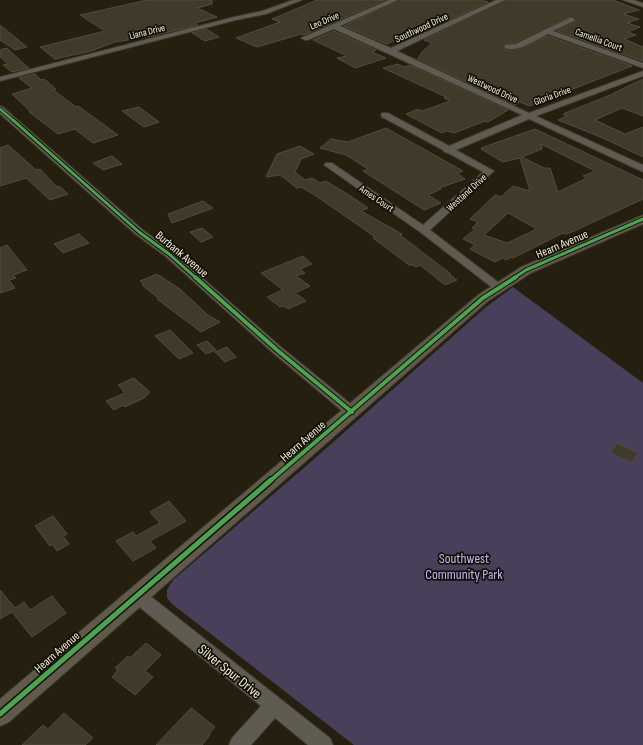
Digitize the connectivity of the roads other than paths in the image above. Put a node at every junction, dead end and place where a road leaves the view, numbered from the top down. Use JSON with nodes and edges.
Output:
{"nodes":[{"id":1,"x":299,"y":0,"type":"edge"},
{"id":2,"x":395,"y":0,"type":"edge"},
{"id":3,"x":502,"y":0,"type":"edge"},
{"id":4,"x":271,"y":1,"type":"dead end"},
{"id":5,"x":631,"y":1,"type":"edge"},
{"id":6,"x":643,"y":5,"type":"edge"},
{"id":7,"x":282,"y":6,"type":"junction"},
{"id":8,"x":570,"y":19,"type":"dead end"},
{"id":9,"x":334,"y":26,"type":"junction"},
{"id":10,"x":547,"y":31,"type":"junction"},
{"id":11,"x":305,"y":38,"type":"dead end"},
{"id":12,"x":508,"y":47,"type":"dead end"},
{"id":13,"x":391,"y":51,"type":"junction"},
{"id":14,"x":643,"y":66,"type":"edge"},
{"id":15,"x":643,"y":73,"type":"edge"},
{"id":16,"x":0,"y":79,"type":"edge"},
{"id":17,"x":0,"y":109,"type":"edge"},
{"id":18,"x":385,"y":115,"type":"dead end"},
{"id":19,"x":528,"y":116,"type":"junction"},
{"id":20,"x":447,"y":150,"type":"junction"},
{"id":21,"x":329,"y":165,"type":"dead end"},
{"id":22,"x":643,"y":169,"type":"edge"},
{"id":23,"x":643,"y":219,"type":"edge"},
{"id":24,"x":424,"y":230,"type":"junction"},
{"id":25,"x":498,"y":287,"type":"junction"},
{"id":26,"x":352,"y":412,"type":"junction"},
{"id":27,"x":138,"y":596,"type":"junction"},
{"id":28,"x":273,"y":706,"type":"junction"},
{"id":29,"x":0,"y":714,"type":"edge"},
{"id":30,"x":239,"y":745,"type":"edge"},
{"id":31,"x":323,"y":745,"type":"edge"}],
"edges":[{"from":1,"to":7,"type":"street","name":"Liana Drive"},
{"from":2,"to":9,"type":"street","name":"Leo Drive"},
{"from":3,"to":13,"type":"street","name":"Southwood Drive"},
{"from":4,"to":7,"type":"street"},
{"from":5,"to":6,"type":"street"},
{"from":7,"to":16,"type":"street","name":"Liana Drive"},
{"from":8,"to":10,"type":"street","name":"Camellia Court"},
{"from":9,"to":11,"type":"street","name":"Leo Drive"},
{"from":9,"to":13,"type":"street","name":"Westwood Drive"},
{"from":10,"to":12,"type":"street","name":"Camellia Court"},
{"from":10,"to":14,"type":"street","name":"Camellia Court"},
{"from":13,"to":19,"type":"street","name":"Westwood Drive"},
{"from":15,"to":19,"type":"street","name":"Gloria Drive"},
{"from":17,"to":26,"type":"street","name":"Burbank Avenue"},
{"from":18,"to":20,"type":"street","name":"Westland Drive"},
{"from":19,"to":20,"type":"street","name":"Gloria Drive"},
{"from":19,"to":22,"type":"street","name":"Westwood Drive"},
{"from":20,"to":24,"type":"street","name":"Westland Drive"},
{"from":21,"to":24,"type":"street","name":"Ames Court"},
{"from":23,"to":25,"type":"main road","name":"Hearn Avenue"},
{"from":24,"to":25,"type":"street"},
{"from":25,"to":26,"type":"main road","name":"Hearn Avenue"},
{"from":26,"to":27,"type":"main road","name":"Hearn Avenue"},
{"from":27,"to":28,"type":"street","name":"Silver Spur Drive"},
{"from":27,"to":29,"type":"main road","name":"Hearn Avenue"},
{"from":28,"to":30,"type":"street"},
{"from":28,"to":31,"type":"street","name":"Silver Spur Drive"}]}
